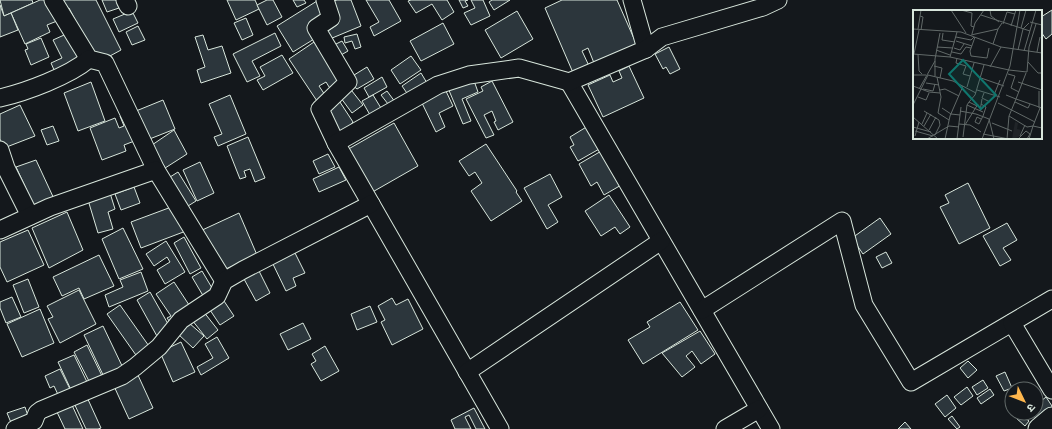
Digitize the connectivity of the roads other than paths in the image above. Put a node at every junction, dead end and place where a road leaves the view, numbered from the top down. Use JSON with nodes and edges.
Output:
{"nodes":[{"id":1,"x":53,"y":0,"type":"edge"},
{"id":2,"x":325,"y":0,"type":"edge"},
{"id":3,"x":632,"y":0,"type":"edge"},
{"id":4,"x":778,"y":0,"type":"edge"},
{"id":5,"x":646,"y":50,"type":"junction"},
{"id":6,"x":89,"y":59,"type":"junction"},
{"id":7,"x":569,"y":82,"type":"junction"},
{"id":8,"x":0,"y":98,"type":"edge"},
{"id":9,"x":336,"y":143,"type":"junction"},
{"id":10,"x":0,"y":150,"type":"edge"},
{"id":11,"x":156,"y":170,"type":"junction"},
{"id":12,"x":371,"y":204,"type":"junction"},
{"id":13,"x":30,"y":216,"type":"junction"},
{"id":14,"x":0,"y":230,"type":"edge"},
{"id":15,"x":661,"y":241,"type":"junction"},
{"id":16,"x":224,"y":282,"type":"junction"},
{"id":17,"x":1052,"y":299,"type":"edge"},
{"id":18,"x":702,"y":310,"type":"junction"},
{"id":19,"x":1012,"y":323,"type":"junction"},
{"id":20,"x":467,"y":372,"type":"junction"},
{"id":21,"x":1052,"y":390,"type":"edge"},
{"id":22,"x":759,"y":408,"type":"junction"},
{"id":23,"x":1052,"y":418,"type":"edge"},
{"id":24,"x":35,"y":425,"type":"edge"},
{"id":25,"x":15,"y":429,"type":"edge"},
{"id":26,"x":500,"y":429,"type":"edge"},
{"id":27,"x":725,"y":429,"type":"edge"},
{"id":28,"x":771,"y":429,"type":"edge"},
{"id":29,"x":1039,"y":429,"type":"edge"}],
"edges":[{"from":1,"to":6,"type":"street"},
{"from":2,"to":9,"type":"street"},
{"from":3,"to":5,"type":"street"},
{"from":4,"to":5,"type":"street"},
{"from":5,"to":7,"type":"street"},
{"from":6,"to":8,"type":"street"},
{"from":6,"to":11,"type":"street"},
{"from":7,"to":9,"type":"street"},
{"from":7,"to":15,"type":"street"},
{"from":9,"to":12,"type":"street"},
{"from":10,"to":13,"type":"street"},
{"from":11,"to":13,"type":"street"},
{"from":11,"to":16,"type":"street"},
{"from":12,"to":16,"type":"street"},
{"from":12,"to":20,"type":"street"},
{"from":13,"to":14,"type":"street"},
{"from":15,"to":18,"type":"street"},
{"from":15,"to":20,"type":"street"},
{"from":16,"to":24,"type":"street"},
{"from":17,"to":19,"type":"street"},
{"from":18,"to":19,"type":"street"},
{"from":18,"to":22,"type":"street"},
{"from":19,"to":21,"type":"street"},
{"from":20,"to":26,"type":"street"},
{"from":22,"to":27,"type":"street"},
{"from":22,"to":28,"type":"street"},
{"from":23,"to":29,"type":"street"},
{"from":24,"to":25,"type":"street"}]}
